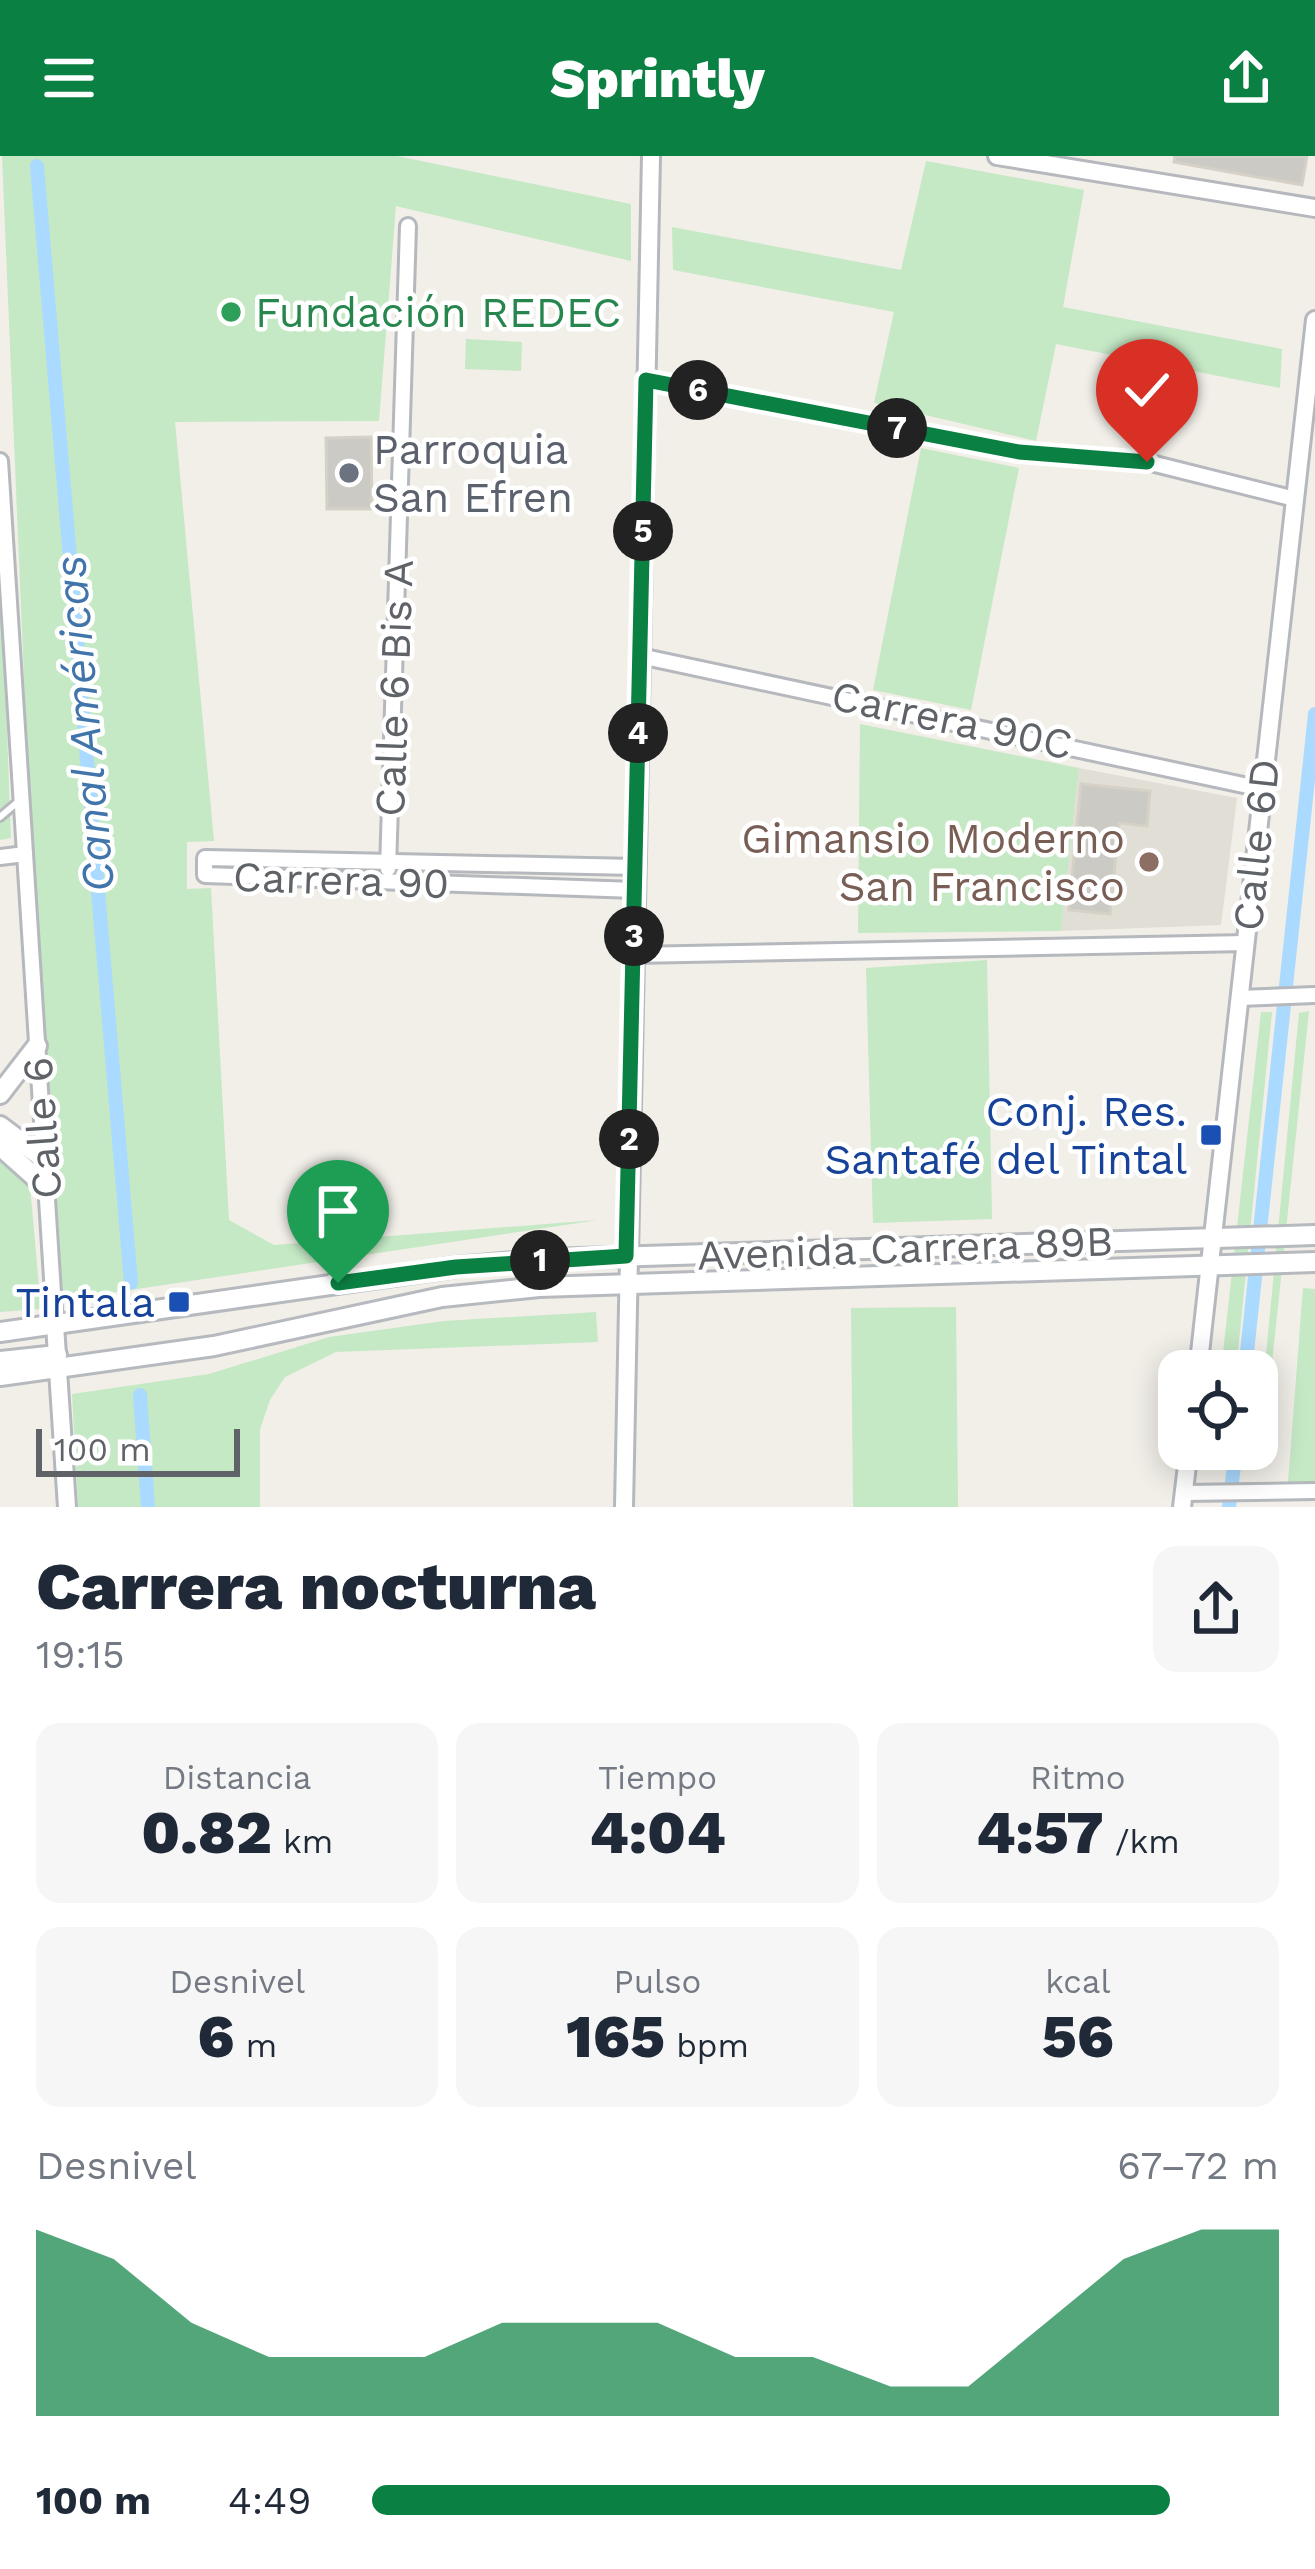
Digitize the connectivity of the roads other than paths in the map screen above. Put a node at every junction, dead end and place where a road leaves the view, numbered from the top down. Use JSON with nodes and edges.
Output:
{"nodes":[{"id":1,"x":651,"y":156,"type":"edge"},
{"id":2,"x":997,"y":156,"type":"edge"},
{"id":3,"x":1086,"y":163,"type":"edge"},
{"id":4,"x":1315,"y":208,"type":"edge"},
{"id":5,"x":408,"y":226,"type":"dead end"},
{"id":6,"x":1315,"y":320,"type":"edge"},
{"id":7,"x":646,"y":380,"type":"junction"},
{"id":8,"x":1307,"y":459,"type":"edge"},
{"id":9,"x":0,"y":467,"type":"edge"},
{"id":10,"x":1295,"y":499,"type":"junction"},
{"id":11,"x":640,"y":656,"type":"junction"},
{"id":12,"x":1262,"y":789,"type":"junction"},
{"id":13,"x":21,"y":799,"type":"junction"},
{"id":14,"x":0,"y":817,"type":"edge"},
{"id":15,"x":25,"y":854,"type":"junction"},
{"id":16,"x":0,"y":857,"type":"edge"},
{"id":17,"x":388,"y":862,"type":"junction"},
{"id":18,"x":635,"y":868,"type":"junction"},
{"id":19,"x":388,"y":881,"type":"junction"},
{"id":20,"x":635,"y":890,"type":"junction"},
{"id":21,"x":1246,"y":943,"type":"junction"},
{"id":22,"x":633,"y":955,"type":"junction"},
{"id":23,"x":1313,"y":995,"type":"edge"},
{"id":24,"x":1239,"y":998,"type":"junction"},
{"id":25,"x":37,"y":1046,"type":"junction"},
{"id":26,"x":0,"y":1094,"type":"edge"},
{"id":27,"x":0,"y":1126,"type":"edge"},
{"id":28,"x":0,"y":1147,"type":"edge"},
{"id":29,"x":44,"y":1159,"type":"junction"},
{"id":30,"x":46,"y":1187,"type":"junction"},
{"id":31,"x":1315,"y":1235,"type":"edge"},
{"id":32,"x":1213,"y":1238,"type":"junction"},
{"id":33,"x":626,"y":1256,"type":"junction"},
{"id":34,"x":1315,"y":1262,"type":"edge"},
{"id":35,"x":1209,"y":1265,"type":"junction"},
{"id":36,"x":626,"y":1283,"type":"junction"},
{"id":37,"x":55,"y":1325,"type":"junction"},
{"id":38,"x":0,"y":1332,"type":"edge"},
{"id":39,"x":1200,"y":1350,"type":"edge"},
{"id":40,"x":0,"y":1360,"type":"edge"},
{"id":41,"x":57,"y":1362,"type":"junction"},
{"id":42,"x":0,"y":1376,"type":"edge"},
{"id":43,"x":1187,"y":1470,"type":"edge"},
{"id":44,"x":1315,"y":1491,"type":"edge"},
{"id":45,"x":1183,"y":1500,"type":"edge"},
{"id":46,"x":67,"y":1507,"type":"edge"},
{"id":47,"x":624,"y":1507,"type":"edge"}],
"edges":[{"from":1,"to":7,"type":"street"},
{"from":2,"to":3,"type":"street"},
{"from":3,"to":4,"type":"street"},
{"from":5,"to":17,"type":"street","name":"Calle 6 Bis A"},
{"from":6,"to":8,"type":"street","name":"Calle 6D"},
{"from":7,"to":10,"type":"street"},
{"from":7,"to":11,"type":"street"},
{"from":8,"to":10,"type":"street","name":"Calle 6D"},
{"from":9,"to":13,"type":"street","name":"Calle 6"},
{"from":10,"to":12,"type":"street","name":"Calle 6D"},
{"from":11,"to":12,"type":"street","name":"Carrera 90C"},
{"from":11,"to":18,"type":"street"},
{"from":12,"to":21,"type":"street","name":"Calle 6D"},
{"from":13,"to":14,"type":"lane"},
{"from":13,"to":15,"type":"street","name":"Calle 6"},
{"from":15,"to":16,"type":"street"},
{"from":15,"to":25,"type":"street","name":"Calle 6"},
{"from":17,"to":18,"type":"street","name":"Carrera 90"},
{"from":17,"to":19,"type":"street","name":"Calle 6 Bis A"},
{"from":17,"to":19,"type":"street","name":"Carrera 90"},
{"from":18,"to":20,"type":"street"},
{"from":19,"to":20,"type":"street","name":"Carrera 90"},
{"from":20,"to":22,"type":"street"},
{"from":21,"to":22,"type":"street"},
{"from":21,"to":24,"type":"street","name":"Calle 6D"},
{"from":22,"to":33,"type":"street"},
{"from":23,"to":24,"type":"street"},
{"from":24,"to":32,"type":"street","name":"Calle 6D"},
{"from":25,"to":26,"type":"main road"},
{"from":25,"to":29,"type":"street","name":"Calle 6"},
{"from":27,"to":29,"type":"main road"},
{"from":28,"to":30,"type":"main road"},
{"from":29,"to":30,"type":"street","name":"Calle 6"},
{"from":30,"to":37,"type":"street","name":"Calle 6"},
{"from":31,"to":32,"type":"main road","name":"Avenida Carrera 89B"},
{"from":32,"to":33,"type":"main road","name":"Avenida Carrera 89B"},
{"from":32,"to":35,"type":"street","name":"Calle 6D"},
{"from":33,"to":36,"type":"street"},
{"from":33,"to":37,"type":"main road","name":"Avenida Carrera 89B"},
{"from":34,"to":35,"type":"main road","name":"Avenida Carrera 89B"},
{"from":35,"to":36,"type":"main road","name":"Avenida Carrera 89B"},
{"from":35,"to":39,"type":"street","name":"Calle 6D"},
{"from":36,"to":41,"type":"main road","name":"Avenida Carrera 89B"},
{"from":36,"to":47,"type":"street"},
{"from":37,"to":38,"type":"main road","name":"Avenida Carrera 89B"},
{"from":37,"to":41,"type":"street","name":"Calle 6"},
{"from":40,"to":41,"type":"main road"},
{"from":41,"to":42,"type":"main road","name":"Avenida Carrera 89B"},
{"from":41,"to":46,"type":"street","name":"Calle 6"},
{"from":43,"to":45,"type":"street"},
{"from":44,"to":45,"type":"street"}]}
